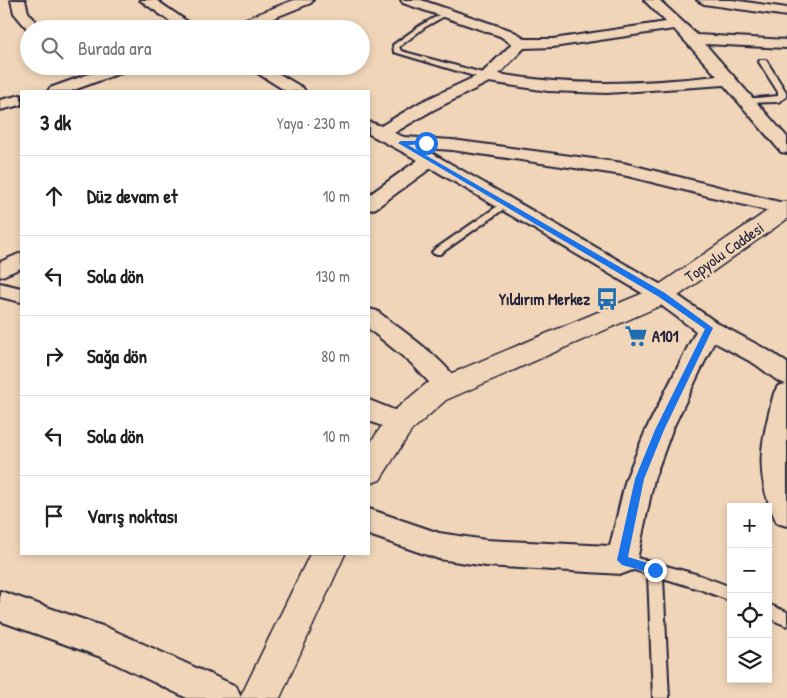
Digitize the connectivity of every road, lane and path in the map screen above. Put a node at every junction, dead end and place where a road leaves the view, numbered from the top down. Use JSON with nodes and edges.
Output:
{"nodes":[{"id":1,"x":18,"y":0,"type":"edge"},
{"id":2,"x":147,"y":0,"type":"edge"},
{"id":3,"x":306,"y":0,"type":"edge"},
{"id":4,"x":408,"y":0,"type":"edge"},
{"id":5,"x":651,"y":0,"type":"edge"},
{"id":6,"x":704,"y":0,"type":"edge"},
{"id":7,"x":286,"y":3,"type":"edge"},
{"id":8,"x":787,"y":12,"type":"edge"},
{"id":9,"x":447,"y":13,"type":"junction"},
{"id":10,"x":28,"y":20,"type":"edge"},
{"id":11,"x":178,"y":20,"type":"edge"},
{"id":12,"x":251,"y":20,"type":"edge"},
{"id":13,"x":679,"y":24,"type":"junction"},
{"id":14,"x":693,"y":39,"type":"junction"},
{"id":15,"x":520,"y":44,"type":"junction"},
{"id":16,"x":787,"y":44,"type":"edge"},
{"id":17,"x":763,"y":62,"type":"dead end"},
{"id":18,"x":99,"y":75,"type":"edge"},
{"id":19,"x":268,"y":75,"type":"edge"},
{"id":20,"x":96,"y":76,"type":"joint"},
{"id":21,"x":487,"y":77,"type":"junction"},
{"id":22,"x":727,"y":80,"type":"junction"},
{"id":23,"x":59,"y":90,"type":"edge"},
{"id":24,"x":292,"y":90,"type":"edge"},
{"id":25,"x":20,"y":100,"type":"edge"},
{"id":26,"x":745,"y":101,"type":"junction"},
{"id":27,"x":0,"y":105,"type":"edge"},
{"id":28,"x":375,"y":130,"type":"edge"},
{"id":29,"x":401,"y":143,"type":"junction"},
{"id":30,"x":787,"y":148,"type":"edge"},
{"id":31,"x":430,"y":160,"type":"junction"},
{"id":32,"x":370,"y":203,"type":"edge"},
{"id":33,"x":505,"y":204,"type":"junction"},
{"id":34,"x":786,"y":209,"type":"edge"},
{"id":35,"x":437,"y":252,"type":"dead end"},
{"id":36,"x":20,"y":260,"type":"edge"},
{"id":37,"x":0,"y":270,"type":"edge"},
{"id":38,"x":0,"y":290,"type":"edge"},
{"id":39,"x":20,"y":295,"type":"edge"},
{"id":40,"x":662,"y":295,"type":"junction"},
{"id":41,"x":370,"y":318,"type":"edge"},
{"id":42,"x":709,"y":328,"type":"junction"},
{"id":43,"x":787,"y":375,"type":"edge"},
{"id":44,"x":449,"y":386,"type":"junction"},
{"id":45,"x":787,"y":393,"type":"edge"},
{"id":46,"x":370,"y":410,"type":"edge"},
{"id":47,"x":400,"y":423,"type":"junction"},
{"id":48,"x":370,"y":469,"type":"edge"},
{"id":49,"x":787,"y":514,"type":"edge"},
{"id":50,"x":370,"y":522,"type":"edge"},
{"id":51,"x":328,"y":555,"type":"edge"},
{"id":52,"x":622,"y":560,"type":"junction"},
{"id":53,"x":655,"y":570,"type":"junction"},
{"id":54,"x":728,"y":593,"type":"edge"},
{"id":55,"x":0,"y":606,"type":"edge"},
{"id":56,"x":772,"y":613,"type":"edge"},
{"id":57,"x":787,"y":619,"type":"edge"},
{"id":58,"x":224,"y":698,"type":"edge"},
{"id":59,"x":260,"y":698,"type":"edge"},
{"id":60,"x":661,"y":698,"type":"edge"}],
"edges":[{"from":1,"to":10,"type":"street"},
{"from":2,"to":11,"type":"street"},
{"from":3,"to":7,"type":"street"},
{"from":4,"to":9,"type":"street"},
{"from":5,"to":13,"type":"street"},
{"from":6,"to":8,"type":"street"},
{"from":7,"to":12,"type":"street"},
{"from":9,"to":15,"type":"street"},
{"from":9,"to":21,"type":"lane"},
{"from":13,"to":14,"type":"street"},
{"from":13,"to":15,"type":"street"},
{"from":14,"to":16,"type":"street"},
{"from":14,"to":22,"type":"street"},
{"from":15,"to":21,"type":"street"},
{"from":17,"to":26,"type":"lane"},
{"from":18,"to":20,"type":"street"},
{"from":19,"to":24,"type":"street"},
{"from":20,"to":23,"type":"street"},
{"from":21,"to":22,"type":"street"},
{"from":21,"to":28,"type":"street"},
{"from":22,"to":26,"type":"street"},
{"from":25,"to":27,"type":"street"},
{"from":26,"to":30,"type":"street"},
{"from":28,"to":29,"type":"street"},
{"from":29,"to":31,"type":"street"},
{"from":29,"to":34,"type":"street"},
{"from":31,"to":32,"type":"street"},
{"from":31,"to":33,"type":"street"},
{"from":33,"to":35,"type":"lane"},
{"from":33,"to":40,"type":"street"},
{"from":34,"to":40,"type":"street","name":"Topyolu Caddesi"},
{"from":36,"to":37,"type":"street"},
{"from":38,"to":39,"type":"street"},
{"from":40,"to":42,"type":"street"},
{"from":40,"to":44,"type":"street","name":"Topyolu Caddesi"},
{"from":41,"to":44,"type":"street"},
{"from":42,"to":43,"type":"street"},
{"from":42,"to":52,"type":"street"},
{"from":44,"to":47,"type":"street","name":"Topyolu Caddesi"},
{"from":45,"to":49,"type":"street"},
{"from":46,"to":47,"type":"street"},
{"from":47,"to":48,"type":"street","name":"Topyolu Caddesi"},
{"from":50,"to":52,"type":"street"},
{"from":51,"to":59,"type":"street"},
{"from":52,"to":53,"type":"lane"},
{"from":53,"to":54,"type":"lane"},
{"from":53,"to":60,"type":"lane"},
{"from":55,"to":58,"type":"street"},
{"from":56,"to":57,"type":"lane"}]}
